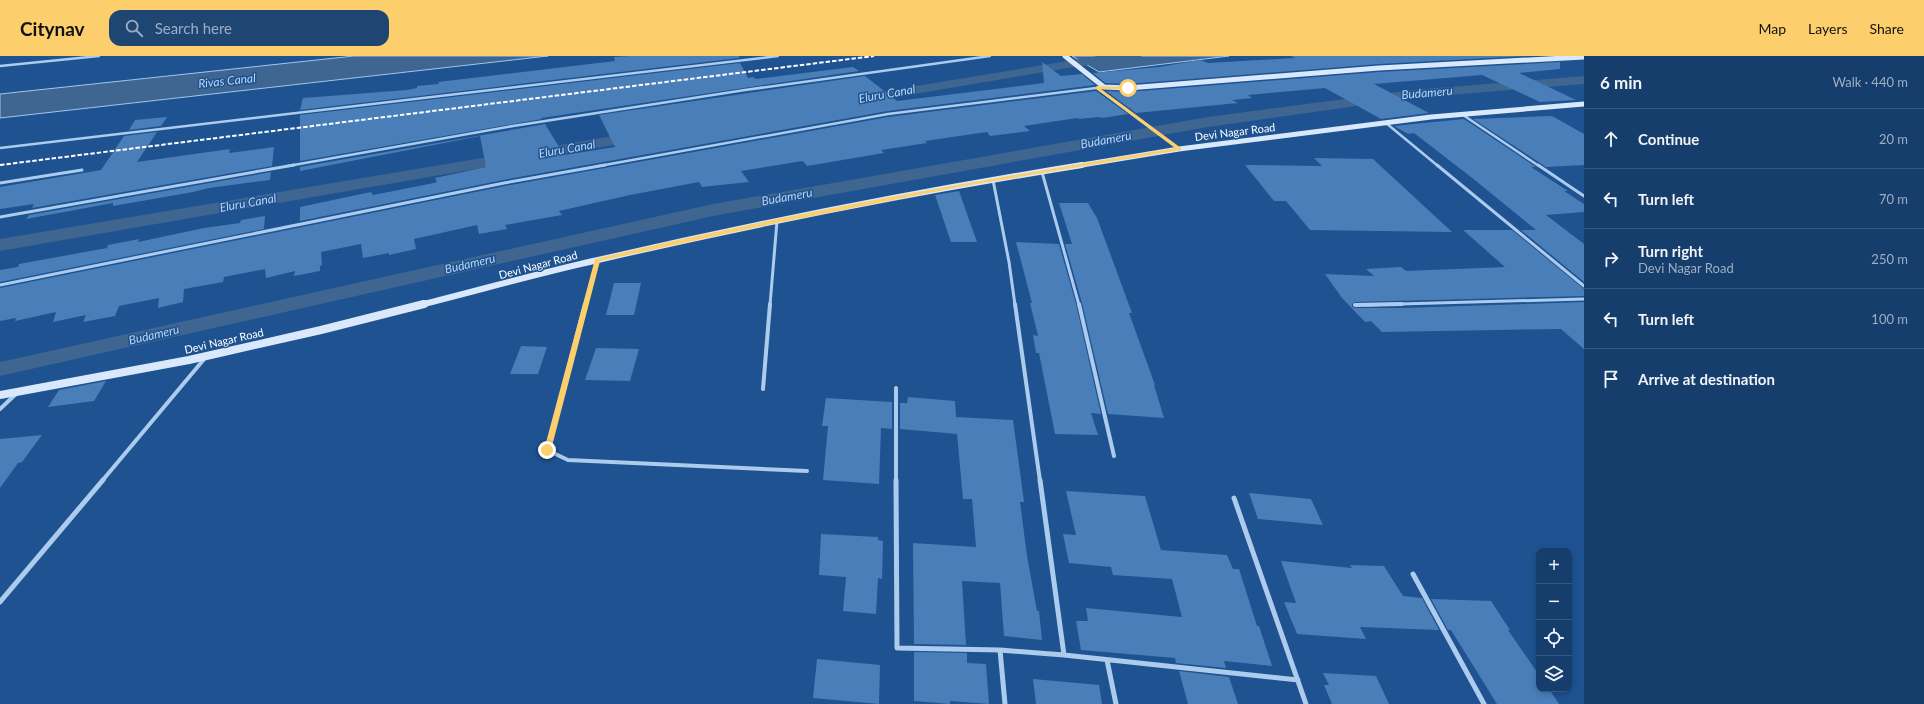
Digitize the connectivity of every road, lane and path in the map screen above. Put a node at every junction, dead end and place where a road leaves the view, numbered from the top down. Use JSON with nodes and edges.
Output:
{"nodes":[{"id":1,"x":99,"y":56,"type":"edge"},
{"id":2,"x":778,"y":56,"type":"edge"},
{"id":3,"x":990,"y":56,"type":"edge"},
{"id":4,"x":1065,"y":56,"type":"edge"},
{"id":5,"x":1584,"y":57,"type":"edge"},
{"id":6,"x":0,"y":66,"type":"edge"},
{"id":7,"x":1104,"y":87,"type":"junction"},
{"id":8,"x":1097,"y":88,"type":"junction"},
{"id":9,"x":1584,"y":104,"type":"edge"},
{"id":10,"x":1463,"y":115,"type":"junction"},
{"id":11,"x":1386,"y":123,"type":"junction"},
{"id":12,"x":0,"y":148,"type":"edge"},
{"id":13,"x":1179,"y":149,"type":"junction"},
{"id":14,"x":82,"y":170,"type":"dead end"},
{"id":15,"x":1042,"y":172,"type":"junction"},
{"id":16,"x":993,"y":180,"type":"junction"},
{"id":17,"x":0,"y":183,"type":"edge"},
{"id":18,"x":1584,"y":196,"type":"edge"},
{"id":19,"x":0,"y":217,"type":"edge"},
{"id":20,"x":777,"y":221,"type":"junction"},
{"id":21,"x":597,"y":260,"type":"junction"},
{"id":22,"x":0,"y":285,"type":"edge"},
{"id":23,"x":1584,"y":286,"type":"edge"},
{"id":24,"x":1584,"y":299,"type":"edge"},
{"id":25,"x":1355,"y":305,"type":"dead end"},
{"id":26,"x":207,"y":356,"type":"junction"},
{"id":27,"x":896,"y":388,"type":"dead end"},
{"id":28,"x":763,"y":389,"type":"dead end"},
{"id":29,"x":20,"y":390,"type":"junction"},
{"id":30,"x":0,"y":395,"type":"edge"},
{"id":31,"x":0,"y":409,"type":"edge"},
{"id":32,"x":1114,"y":456,"type":"dead end"},
{"id":33,"x":807,"y":471,"type":"dead end"},
{"id":34,"x":1234,"y":498,"type":"dead end"},
{"id":35,"x":1412,"y":574,"type":"dead end"},
{"id":36,"x":0,"y":602,"type":"edge"},
{"id":37,"x":1000,"y":650,"type":"junction"},
{"id":38,"x":1064,"y":655,"type":"junction"},
{"id":39,"x":1107,"y":660,"type":"junction"},
{"id":40,"x":1298,"y":680,"type":"junction"},
{"id":41,"x":1005,"y":704,"type":"edge"},
{"id":42,"x":1116,"y":704,"type":"edge"},
{"id":43,"x":1306,"y":704,"type":"edge"},
{"id":44,"x":1484,"y":704,"type":"edge"}],
"edges":[{"from":1,"to":6,"type":"street"},
{"from":2,"to":12,"type":"street"},
{"from":3,"to":19,"type":"street"},
{"from":4,"to":7,"type":"street"},
{"from":5,"to":7,"type":"street"},
{"from":7,"to":8,"type":"street"},
{"from":8,"to":13,"type":"street"},
{"from":8,"to":22,"type":"street"},
{"from":9,"to":10,"type":"street","name":"Devi Nagar Road"},
{"from":10,"to":11,"type":"street","name":"Devi Nagar Road"},
{"from":10,"to":18,"type":"street"},
{"from":11,"to":13,"type":"street","name":"Devi Nagar Road"},
{"from":11,"to":23,"type":"street"},
{"from":13,"to":15,"type":"street","name":"Devi Nagar Road"},
{"from":14,"to":17,"type":"street"},
{"from":15,"to":16,"type":"street","name":"Devi Nagar Road"},
{"from":15,"to":32,"type":"street"},
{"from":16,"to":20,"type":"street","name":"Devi Nagar Road"},
{"from":16,"to":38,"type":"street"},
{"from":20,"to":21,"type":"street","name":"Devi Nagar Road"},
{"from":20,"to":28,"type":"street"},
{"from":21,"to":26,"type":"street","name":"Devi Nagar Road"},
{"from":21,"to":33,"type":"street"},
{"from":24,"to":25,"type":"street"},
{"from":26,"to":29,"type":"street","name":"Devi Nagar Road"},
{"from":26,"to":36,"type":"street"},
{"from":27,"to":37,"type":"street"},
{"from":29,"to":30,"type":"street","name":"Devi Nagar Road"},
{"from":29,"to":31,"type":"street"},
{"from":34,"to":40,"type":"street"},
{"from":35,"to":44,"type":"street"},
{"from":37,"to":38,"type":"street"},
{"from":37,"to":41,"type":"street"},
{"from":38,"to":39,"type":"street"},
{"from":39,"to":40,"type":"street"},
{"from":39,"to":42,"type":"street"},
{"from":40,"to":43,"type":"street"}]}
